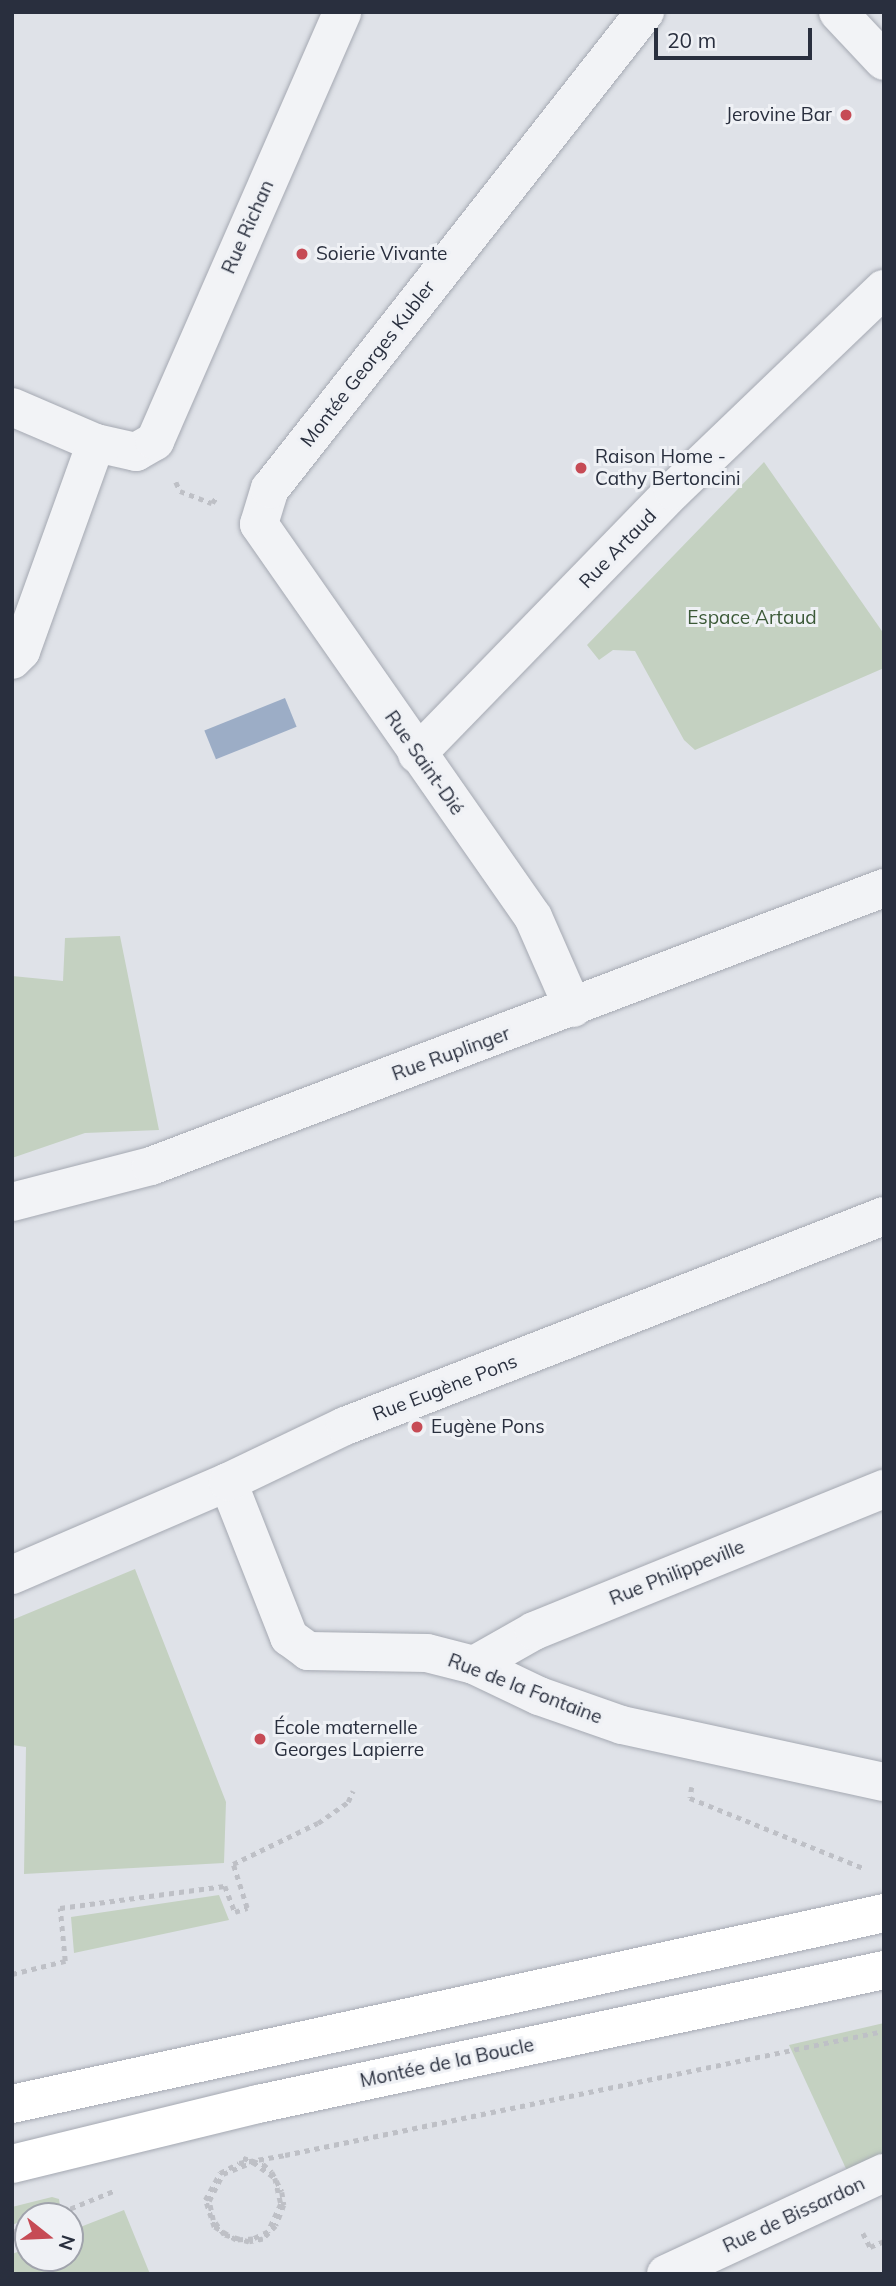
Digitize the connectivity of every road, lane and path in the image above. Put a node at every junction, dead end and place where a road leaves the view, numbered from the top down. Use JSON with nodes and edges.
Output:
{"nodes":[{"id":1,"x":342,"y":12,"type":"edge"},
{"id":2,"x":645,"y":12,"type":"edge"},
{"id":3,"x":838,"y":12,"type":"edge"},
{"id":4,"x":884,"y":61,"type":"edge"},
{"id":5,"x":884,"y":289,"type":"edge"},
{"id":6,"x":12,"y":407,"type":"edge"},
{"id":7,"x":96,"y":443,"type":"junction"},
{"id":8,"x":260,"y":524,"type":"joint"},
{"id":9,"x":12,"y":660,"type":"edge"},
{"id":10,"x":417,"y":754,"type":"junction"},
{"id":11,"x":884,"y":888,"type":"edge"},
{"id":12,"x":573,"y":1009,"type":"junction"},
{"id":13,"x":12,"y":1202,"type":"edge"},
{"id":14,"x":884,"y":1216,"type":"edge"},
{"id":15,"x":228,"y":1482,"type":"junction"},
{"id":16,"x":884,"y":1489,"type":"edge"},
{"id":17,"x":12,"y":1575,"type":"edge"},
{"id":18,"x":474,"y":1665,"type":"junction"},
{"id":19,"x":884,"y":1782,"type":"edge"},
{"id":20,"x":353,"y":1791,"type":"dead end"},
{"id":21,"x":741,"y":1818,"type":"dead end"},
{"id":22,"x":870,"y":1871,"type":"dead end"},
{"id":23,"x":884,"y":1913,"type":"edge"},
{"id":24,"x":884,"y":1970,"type":"edge"},
{"id":25,"x":12,"y":1974,"type":"edge"},
{"id":26,"x":884,"y":2031,"type":"edge"},
{"id":27,"x":12,"y":2104,"type":"edge"},
{"id":28,"x":218,"y":2162,"type":"dead end"},
{"id":29,"x":12,"y":2164,"type":"edge"},
{"id":30,"x":884,"y":2173,"type":"edge"},
{"id":31,"x":126,"y":2186,"type":"dead end"},
{"id":32,"x":84,"y":2203,"type":"edge"},
{"id":33,"x":864,"y":2236,"type":"dead end"},
{"id":34,"x":884,"y":2241,"type":"edge"},
{"id":35,"x":666,"y":2274,"type":"edge"}],
"edges":[{"from":1,"to":7,"type":"street","name":"Rue Richan"},
{"from":2,"to":8,"type":"street","name":"Montée Georges Kubler"},
{"from":3,"to":4,"type":"street"},
{"from":5,"to":10,"type":"street","name":"Rue Artaud"},
{"from":6,"to":7,"type":"street"},
{"from":7,"to":9,"type":"street"},
{"from":8,"to":10,"type":"street","name":"Rue Saint-Dié"},
{"from":10,"to":12,"type":"street","name":"Rue Saint-Dié"},
{"from":11,"to":12,"type":"street","name":"Rue Ruplinger"},
{"from":12,"to":13,"type":"street","name":"Rue Ruplinger"},
{"from":14,"to":15,"type":"street","name":"Rue Eugène Pons"},
{"from":15,"to":17,"type":"street","name":"Rue Eugène Pons"},
{"from":15,"to":18,"type":"street","name":"Rue de la Fontaine"},
{"from":16,"to":18,"type":"street","name":"Rue Philippeville"},
{"from":18,"to":19,"type":"street","name":"Rue de la Fontaine"},
{"from":20,"to":25,"type":"path"},
{"from":21,"to":22,"type":"path"},
{"from":23,"to":27,"type":"main road"},
{"from":24,"to":29,"type":"main road","name":"Montée de la Boucle"},
{"from":26,"to":28,"type":"path","bridge":true},
{"from":30,"to":35,"type":"street","name":"Rue de Bissardon"},
{"from":31,"to":32,"type":"path"},
{"from":33,"to":34,"type":"path"}]}
